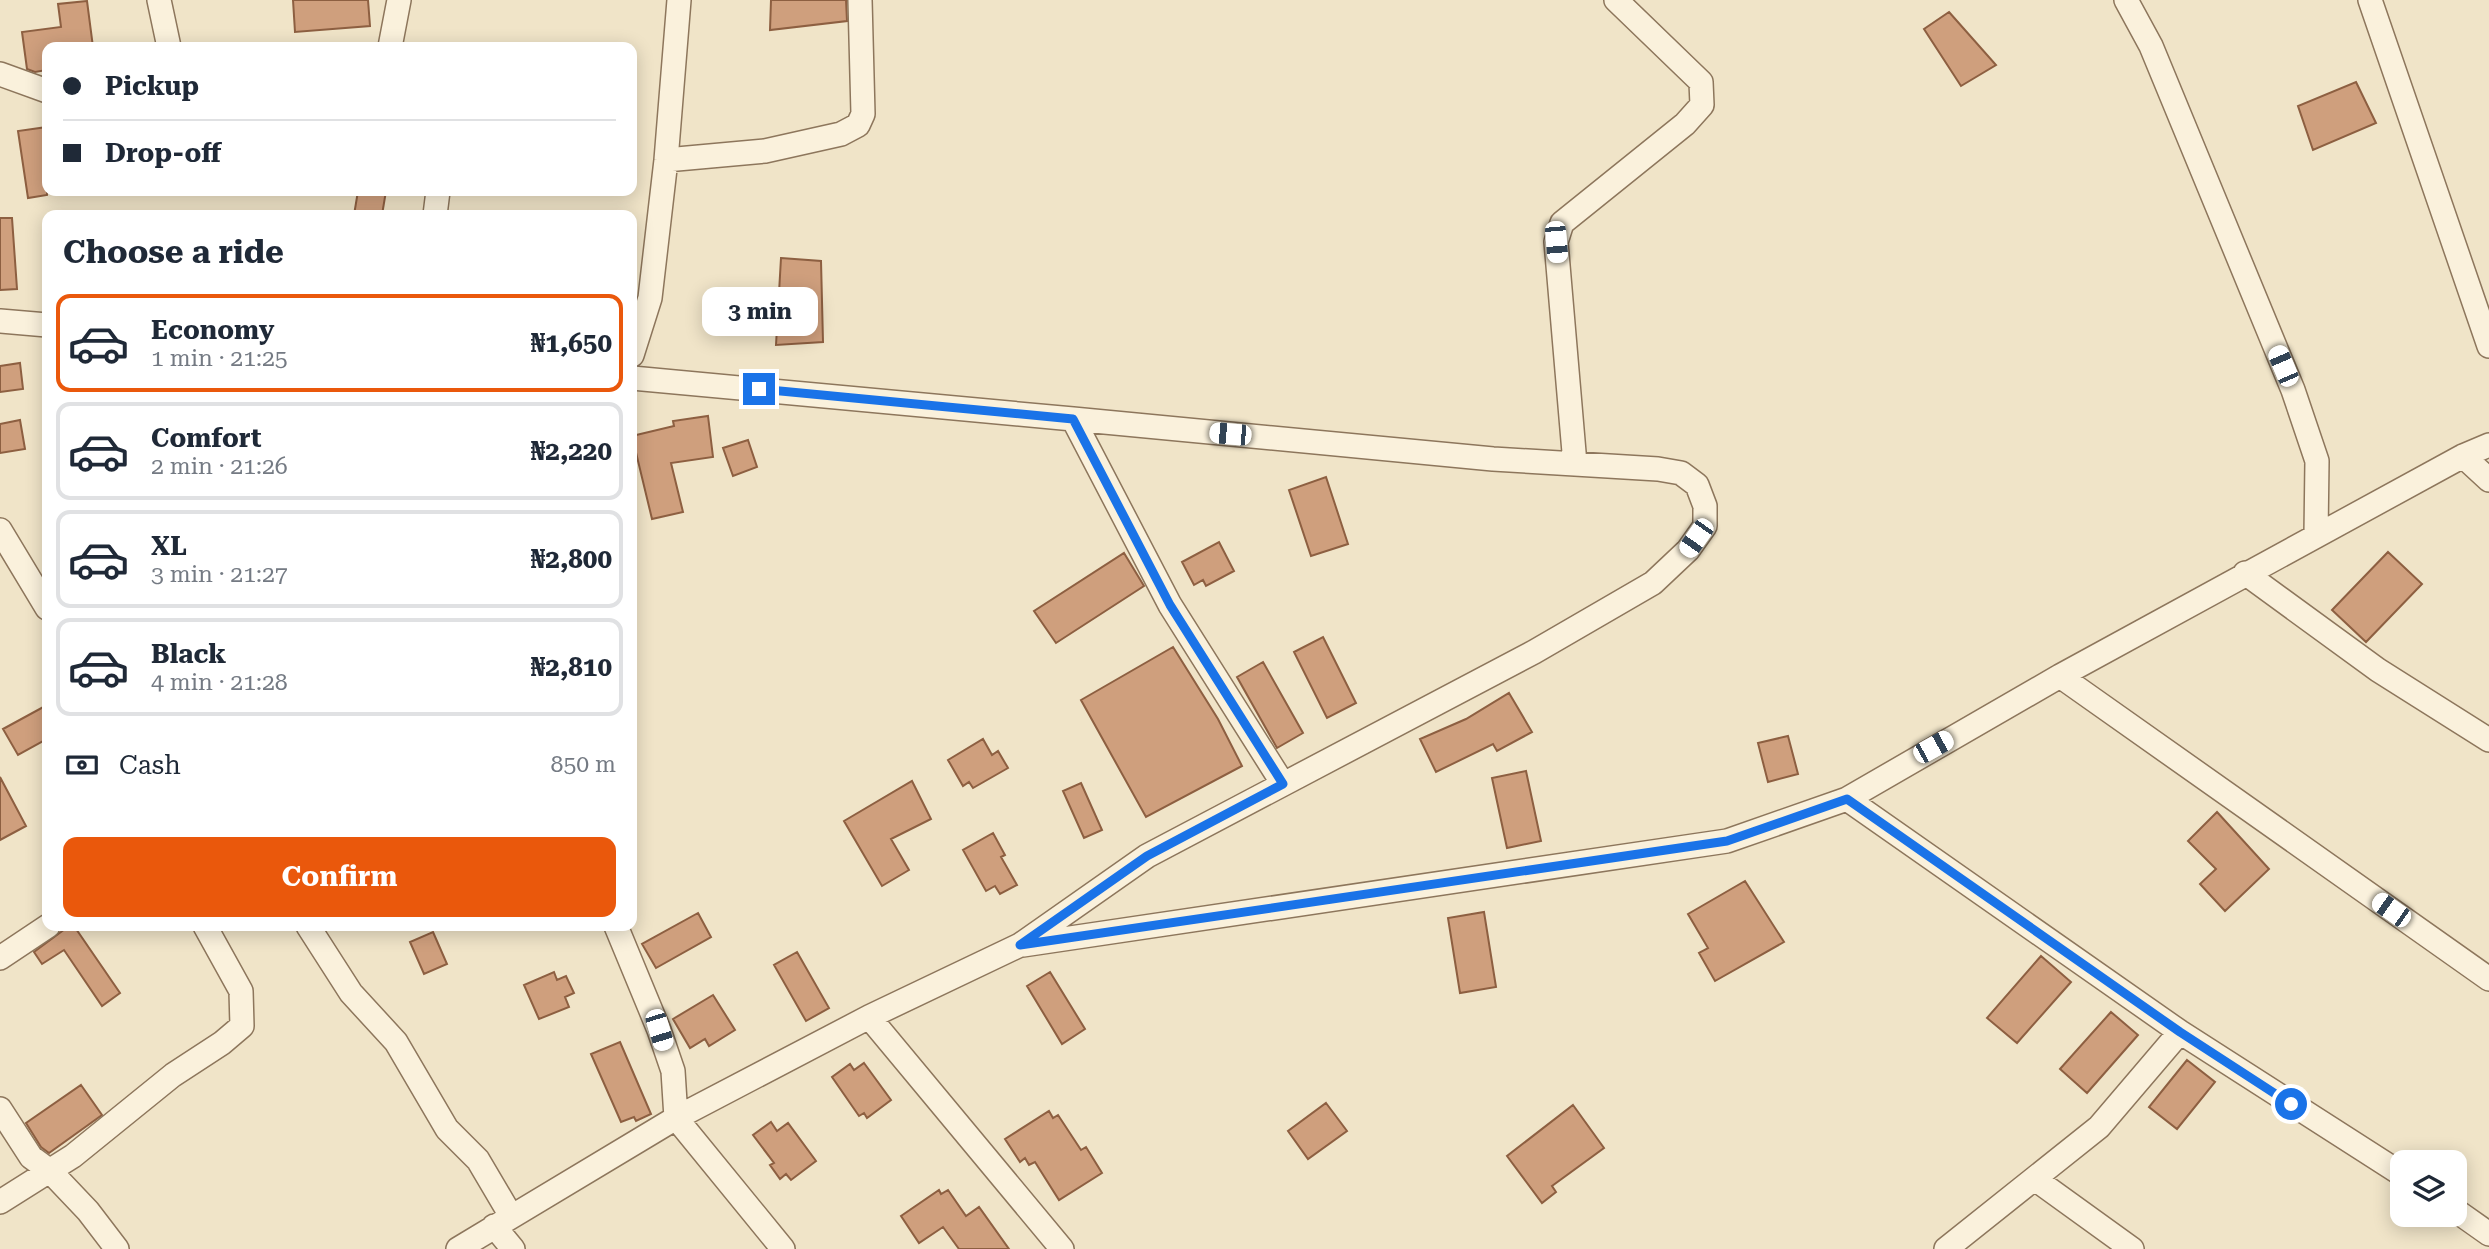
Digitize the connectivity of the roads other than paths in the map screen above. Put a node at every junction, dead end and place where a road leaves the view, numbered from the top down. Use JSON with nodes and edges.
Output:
{"nodes":[{"id":1,"x":159,"y":0,"type":"edge"},
{"id":2,"x":399,"y":0,"type":"edge"},
{"id":3,"x":679,"y":0,"type":"edge"},
{"id":4,"x":860,"y":0,"type":"edge"},
{"id":5,"x":1616,"y":0,"type":"edge"},
{"id":6,"x":2126,"y":0,"type":"edge"},
{"id":7,"x":2370,"y":0,"type":"edge"},
{"id":8,"x":168,"y":42,"type":"edge"},
{"id":9,"x":391,"y":42,"type":"edge"},
{"id":10,"x":0,"y":74,"type":"edge"},
{"id":11,"x":42,"y":89,"type":"edge"},
{"id":12,"x":666,"y":160,"type":"junction"},
{"id":13,"x":0,"y":321,"type":"edge"},
{"id":14,"x":42,"y":325,"type":"edge"},
{"id":15,"x":637,"y":339,"type":"edge"},
{"id":16,"x":2489,"y":346,"type":"edge"},
{"id":17,"x":637,"y":378,"type":"edge"},
{"id":18,"x":1073,"y":419,"type":"junction"},
{"id":19,"x":2489,"y":445,"type":"edge"},
{"id":20,"x":2463,"y":456,"type":"junction"},
{"id":21,"x":1575,"y":464,"type":"junction"},
{"id":22,"x":2489,"y":480,"type":"edge"},
{"id":23,"x":0,"y":530,"type":"edge"},
{"id":24,"x":2316,"y":535,"type":"junction"},
{"id":25,"x":2245,"y":573,"type":"junction"},
{"id":26,"x":42,"y":600,"type":"edge"},
{"id":27,"x":2060,"y":676,"type":"junction"},
{"id":28,"x":2489,"y":740,"type":"edge"},
{"id":29,"x":1283,"y":784,"type":"junction"},
{"id":30,"x":1847,"y":799,"type":"junction"},
{"id":31,"x":42,"y":930,"type":"edge"},
{"id":32,"x":208,"y":931,"type":"edge"},
{"id":33,"x":311,"y":931,"type":"edge"},
{"id":34,"x":618,"y":931,"type":"edge"},
{"id":35,"x":1020,"y":945,"type":"junction"},
{"id":36,"x":0,"y":958,"type":"edge"},
{"id":37,"x":2489,"y":979,"type":"edge"},
{"id":38,"x":869,"y":1017,"type":"junction"},
{"id":39,"x":2180,"y":1032,"type":"junction"},
{"id":40,"x":0,"y":1110,"type":"edge"},
{"id":41,"x":676,"y":1118,"type":"junction"},
{"id":42,"x":2390,"y":1167,"type":"edge"},
{"id":43,"x":50,"y":1171,"type":"junction"},
{"id":44,"x":2035,"y":1179,"type":"junction"},
{"id":45,"x":0,"y":1202,"type":"edge"},
{"id":46,"x":2467,"y":1218,"type":"edge"},
{"id":47,"x":503,"y":1221,"type":"junction"},
{"id":48,"x":2489,"y":1234,"type":"edge"},
{"id":49,"x":117,"y":1249,"type":"edge"},
{"id":50,"x":458,"y":1249,"type":"edge"},
{"id":51,"x":513,"y":1249,"type":"edge"},
{"id":52,"x":783,"y":1249,"type":"edge"},
{"id":53,"x":1062,"y":1249,"type":"edge"},
{"id":54,"x":1946,"y":1249,"type":"edge"},
{"id":55,"x":2132,"y":1249,"type":"edge"}],
"edges":[{"from":1,"to":8,"type":"street"},
{"from":2,"to":9,"type":"street"},
{"from":3,"to":12,"type":"street"},
{"from":4,"to":12,"type":"street"},
{"from":5,"to":21,"type":"street"},
{"from":6,"to":24,"type":"street"},
{"from":7,"to":16,"type":"street"},
{"from":10,"to":11,"type":"street"},
{"from":12,"to":15,"type":"street"},
{"from":13,"to":14,"type":"street"},
{"from":17,"to":18,"type":"street"},
{"from":18,"to":21,"type":"street"},
{"from":18,"to":29,"type":"street"},
{"from":19,"to":20,"type":"street"},
{"from":20,"to":22,"type":"street"},
{"from":20,"to":24,"type":"street"},
{"from":21,"to":29,"type":"street"},
{"from":23,"to":26,"type":"street"},
{"from":24,"to":25,"type":"street"},
{"from":25,"to":27,"type":"street"},
{"from":25,"to":28,"type":"street"},
{"from":27,"to":30,"type":"street"},
{"from":27,"to":37,"type":"street"},
{"from":29,"to":35,"type":"street"},
{"from":30,"to":35,"type":"street"},
{"from":30,"to":39,"type":"street"},
{"from":31,"to":36,"type":"street"},
{"from":32,"to":43,"type":"street"},
{"from":33,"to":47,"type":"street"},
{"from":34,"to":41,"type":"street"},
{"from":35,"to":38,"type":"street"},
{"from":38,"to":41,"type":"street"},
{"from":38,"to":53,"type":"street"},
{"from":39,"to":42,"type":"street"},
{"from":39,"to":44,"type":"street"},
{"from":40,"to":43,"type":"street"},
{"from":41,"to":47,"type":"street"},
{"from":41,"to":52,"type":"street"},
{"from":43,"to":45,"type":"street"},
{"from":43,"to":49,"type":"street"},
{"from":44,"to":54,"type":"street"},
{"from":44,"to":55,"type":"street"},
{"from":46,"to":48,"type":"street"},
{"from":47,"to":50,"type":"street"},
{"from":47,"to":51,"type":"street"}]}
